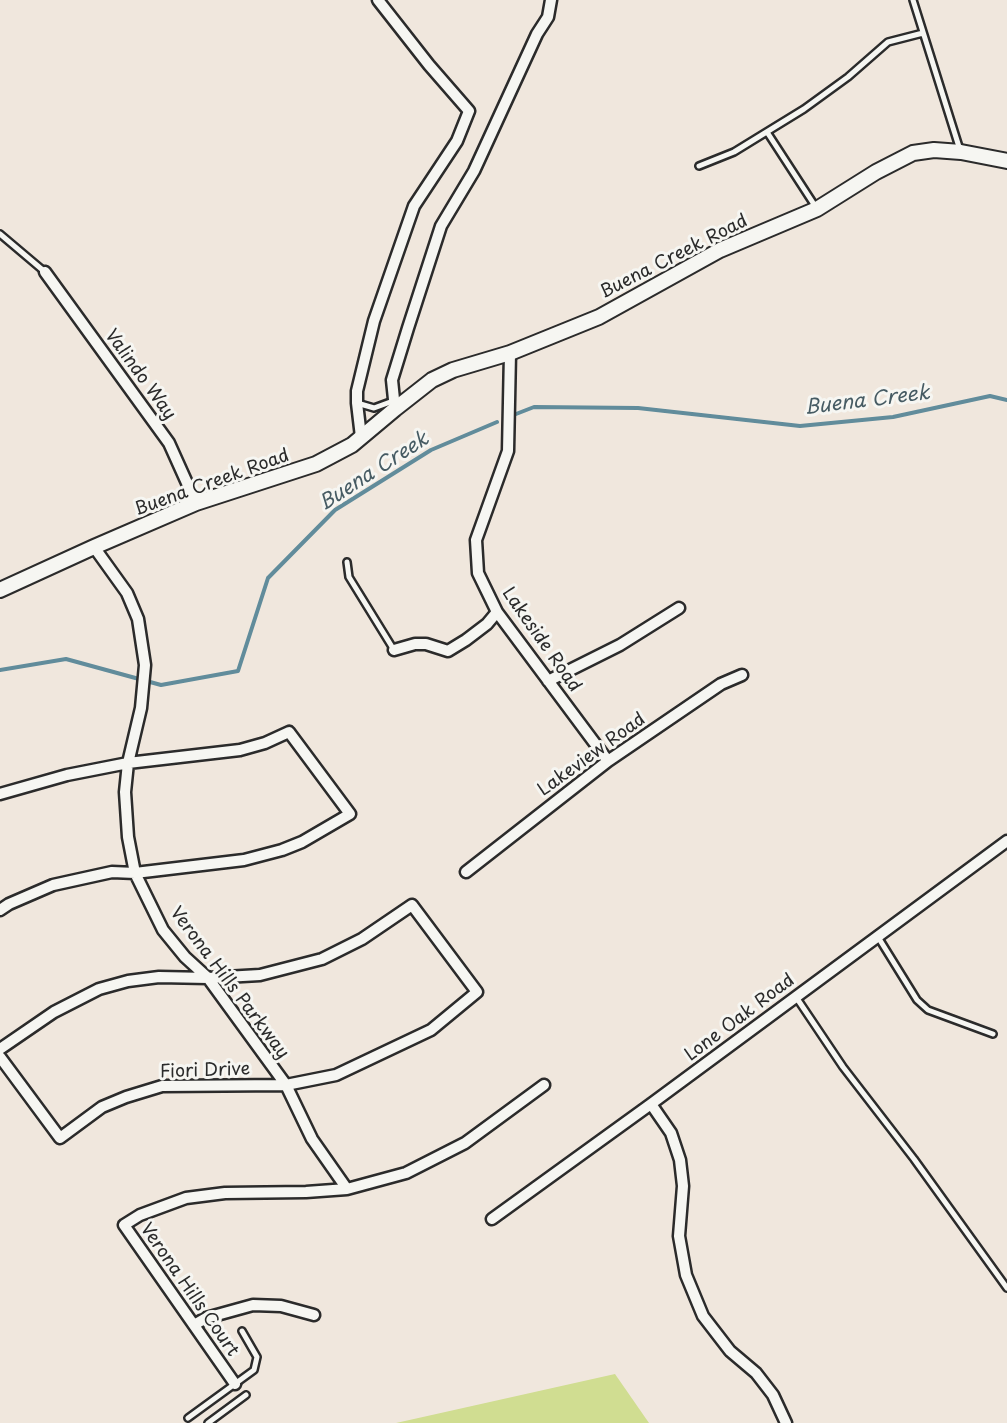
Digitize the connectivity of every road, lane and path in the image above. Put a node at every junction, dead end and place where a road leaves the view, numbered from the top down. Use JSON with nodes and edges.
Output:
{"nodes":[{"id":1,"x":378,"y":0,"type":"edge"},
{"id":2,"x":551,"y":0,"type":"edge"},
{"id":3,"x":913,"y":0,"type":"edge"},
{"id":4,"x":923,"y":33,"type":"junction"},
{"id":5,"x":767,"y":132,"type":"junction"},
{"id":6,"x":961,"y":152,"type":"junction"},
{"id":7,"x":1007,"y":161,"type":"edge"},
{"id":8,"x":699,"y":166,"type":"dead end"},
{"id":9,"x":817,"y":209,"type":"junction"},
{"id":10,"x":0,"y":234,"type":"edge"},
{"id":11,"x":45,"y":272,"type":"joint"},
{"id":12,"x":510,"y":353,"type":"junction"},
{"id":13,"x":357,"y":403,"type":"junction"},
{"id":14,"x":394,"y":405,"type":"junction"},
{"id":15,"x":362,"y":437,"type":"junction"},
{"id":16,"x":196,"y":503,"type":"junction"},
{"id":17,"x":94,"y":547,"type":"junction"},
{"id":18,"x":347,"y":562,"type":"dead end"},
{"id":19,"x":0,"y":590,"type":"edge"},
{"id":20,"x":679,"y":608,"type":"dead end"},
{"id":21,"x":497,"y":612,"type":"junction"},
{"id":22,"x":394,"y":650,"type":"joint"},
{"id":23,"x":742,"y":675,"type":"dead end"},
{"id":24,"x":548,"y":681,"type":"junction"},
{"id":25,"x":608,"y":761,"type":"junction"},
{"id":26,"x":128,"y":763,"type":"junction"},
{"id":27,"x":0,"y":794,"type":"edge"},
{"id":28,"x":1007,"y":841,"type":"edge"},
{"id":29,"x":466,"y":872,"type":"dead end"},
{"id":30,"x":135,"y":873,"type":"junction"},
{"id":31,"x":0,"y":910,"type":"edge"},
{"id":32,"x":878,"y":936,"type":"junction"},
{"id":33,"x":208,"y":978,"type":"junction"},
{"id":34,"x":796,"y":997,"type":"junction"},
{"id":35,"x":993,"y":1034,"type":"dead end"},
{"id":36,"x":0,"y":1049,"type":"edge"},
{"id":37,"x":0,"y":1057,"type":"edge"},
{"id":38,"x":286,"y":1085,"type":"junction"},
{"id":39,"x":544,"y":1085,"type":"dead end"},
{"id":40,"x":651,"y":1104,"type":"junction"},
{"id":41,"x":347,"y":1189,"type":"junction"},
{"id":42,"x":492,"y":1219,"type":"dead end"},
{"id":43,"x":1007,"y":1288,"type":"edge"},
{"id":44,"x":314,"y":1315,"type":"dead end"},
{"id":45,"x":194,"y":1325,"type":"junction"},
{"id":46,"x":242,"y":1331,"type":"dead end"},
{"id":47,"x":235,"y":1384,"type":"junction"},
{"id":48,"x":246,"y":1395,"type":"dead end"},
{"id":49,"x":188,"y":1418,"type":"dead end"},
{"id":50,"x":208,"y":1423,"type":"edge"},
{"id":51,"x":786,"y":1423,"type":"edge"}],
"edges":[{"from":1,"to":13,"type":"street"},
{"from":2,"to":14,"type":"street"},
{"from":3,"to":4,"type":"lane"},
{"from":4,"to":5,"type":"lane"},
{"from":4,"to":6,"type":"lane"},
{"from":5,"to":8,"type":"lane"},
{"from":5,"to":9,"type":"lane"},
{"from":6,"to":7,"type":"main road","name":"Buena Creek Road"},
{"from":6,"to":9,"type":"main road","name":"Buena Creek Road"},
{"from":9,"to":12,"type":"main road","name":"Buena Creek Road"},
{"from":10,"to":11,"type":"lane"},
{"from":11,"to":16,"type":"street","name":"Valindo Way"},
{"from":12,"to":14,"type":"main road","name":"Buena Creek Road"},
{"from":12,"to":21,"type":"street","name":"Lakeside Road"},
{"from":13,"to":14,"type":"lane"},
{"from":13,"to":15,"type":"street"},
{"from":14,"to":15,"type":"main road","name":"Buena Creek Road"},
{"from":15,"to":16,"type":"main road","name":"Buena Creek Road"},
{"from":16,"to":17,"type":"main road","name":"Buena Creek Road"},
{"from":17,"to":19,"type":"main road","name":"Buena Creek Road"},
{"from":17,"to":26,"type":"street","name":"Verona Hills Parkway"},
{"from":18,"to":22,"type":"lane"},
{"from":20,"to":24,"type":"street"},
{"from":21,"to":22,"type":"street"},
{"from":21,"to":24,"type":"street","name":"Lakeside Road"},
{"from":23,"to":25,"type":"street","name":"Lakeview Road"},
{"from":24,"to":25,"type":"street","name":"Lakeside Road"},
{"from":25,"to":29,"type":"street","name":"Lakeview Road"},
{"from":26,"to":27,"type":"street"},
{"from":26,"to":30,"type":"street","name":"Verona Hills Parkway"},
{"from":26,"to":30,"type":"street"},
{"from":28,"to":32,"type":"street","name":"Lone Oak Road"},
{"from":30,"to":31,"type":"street"},
{"from":30,"to":33,"type":"street","name":"Verona Hills Parkway"},
{"from":32,"to":34,"type":"street","name":"Lone Oak Road"},
{"from":32,"to":35,"type":"lane"},
{"from":33,"to":36,"type":"street"},
{"from":33,"to":38,"type":"street","name":"Verona Hills Parkway"},
{"from":33,"to":38,"type":"street"},
{"from":34,"to":40,"type":"street","name":"Lone Oak Road"},
{"from":34,"to":43,"type":"lane"},
{"from":37,"to":38,"type":"street","name":"Fiori Drive"},
{"from":38,"to":41,"type":"street","name":"Verona Hills Parkway"},
{"from":39,"to":41,"type":"street"},
{"from":40,"to":42,"type":"street","name":"Lone Oak Road"},
{"from":40,"to":51,"type":"street"},
{"from":41,"to":45,"type":"street","name":"Verona Hills Court"},
{"from":44,"to":45,"type":"street"},
{"from":45,"to":47,"type":"street","name":"Verona Hills Court"},
{"from":46,"to":47,"type":"lane"},
{"from":47,"to":49,"type":"lane"},
{"from":48,"to":50,"type":"lane"}]}
